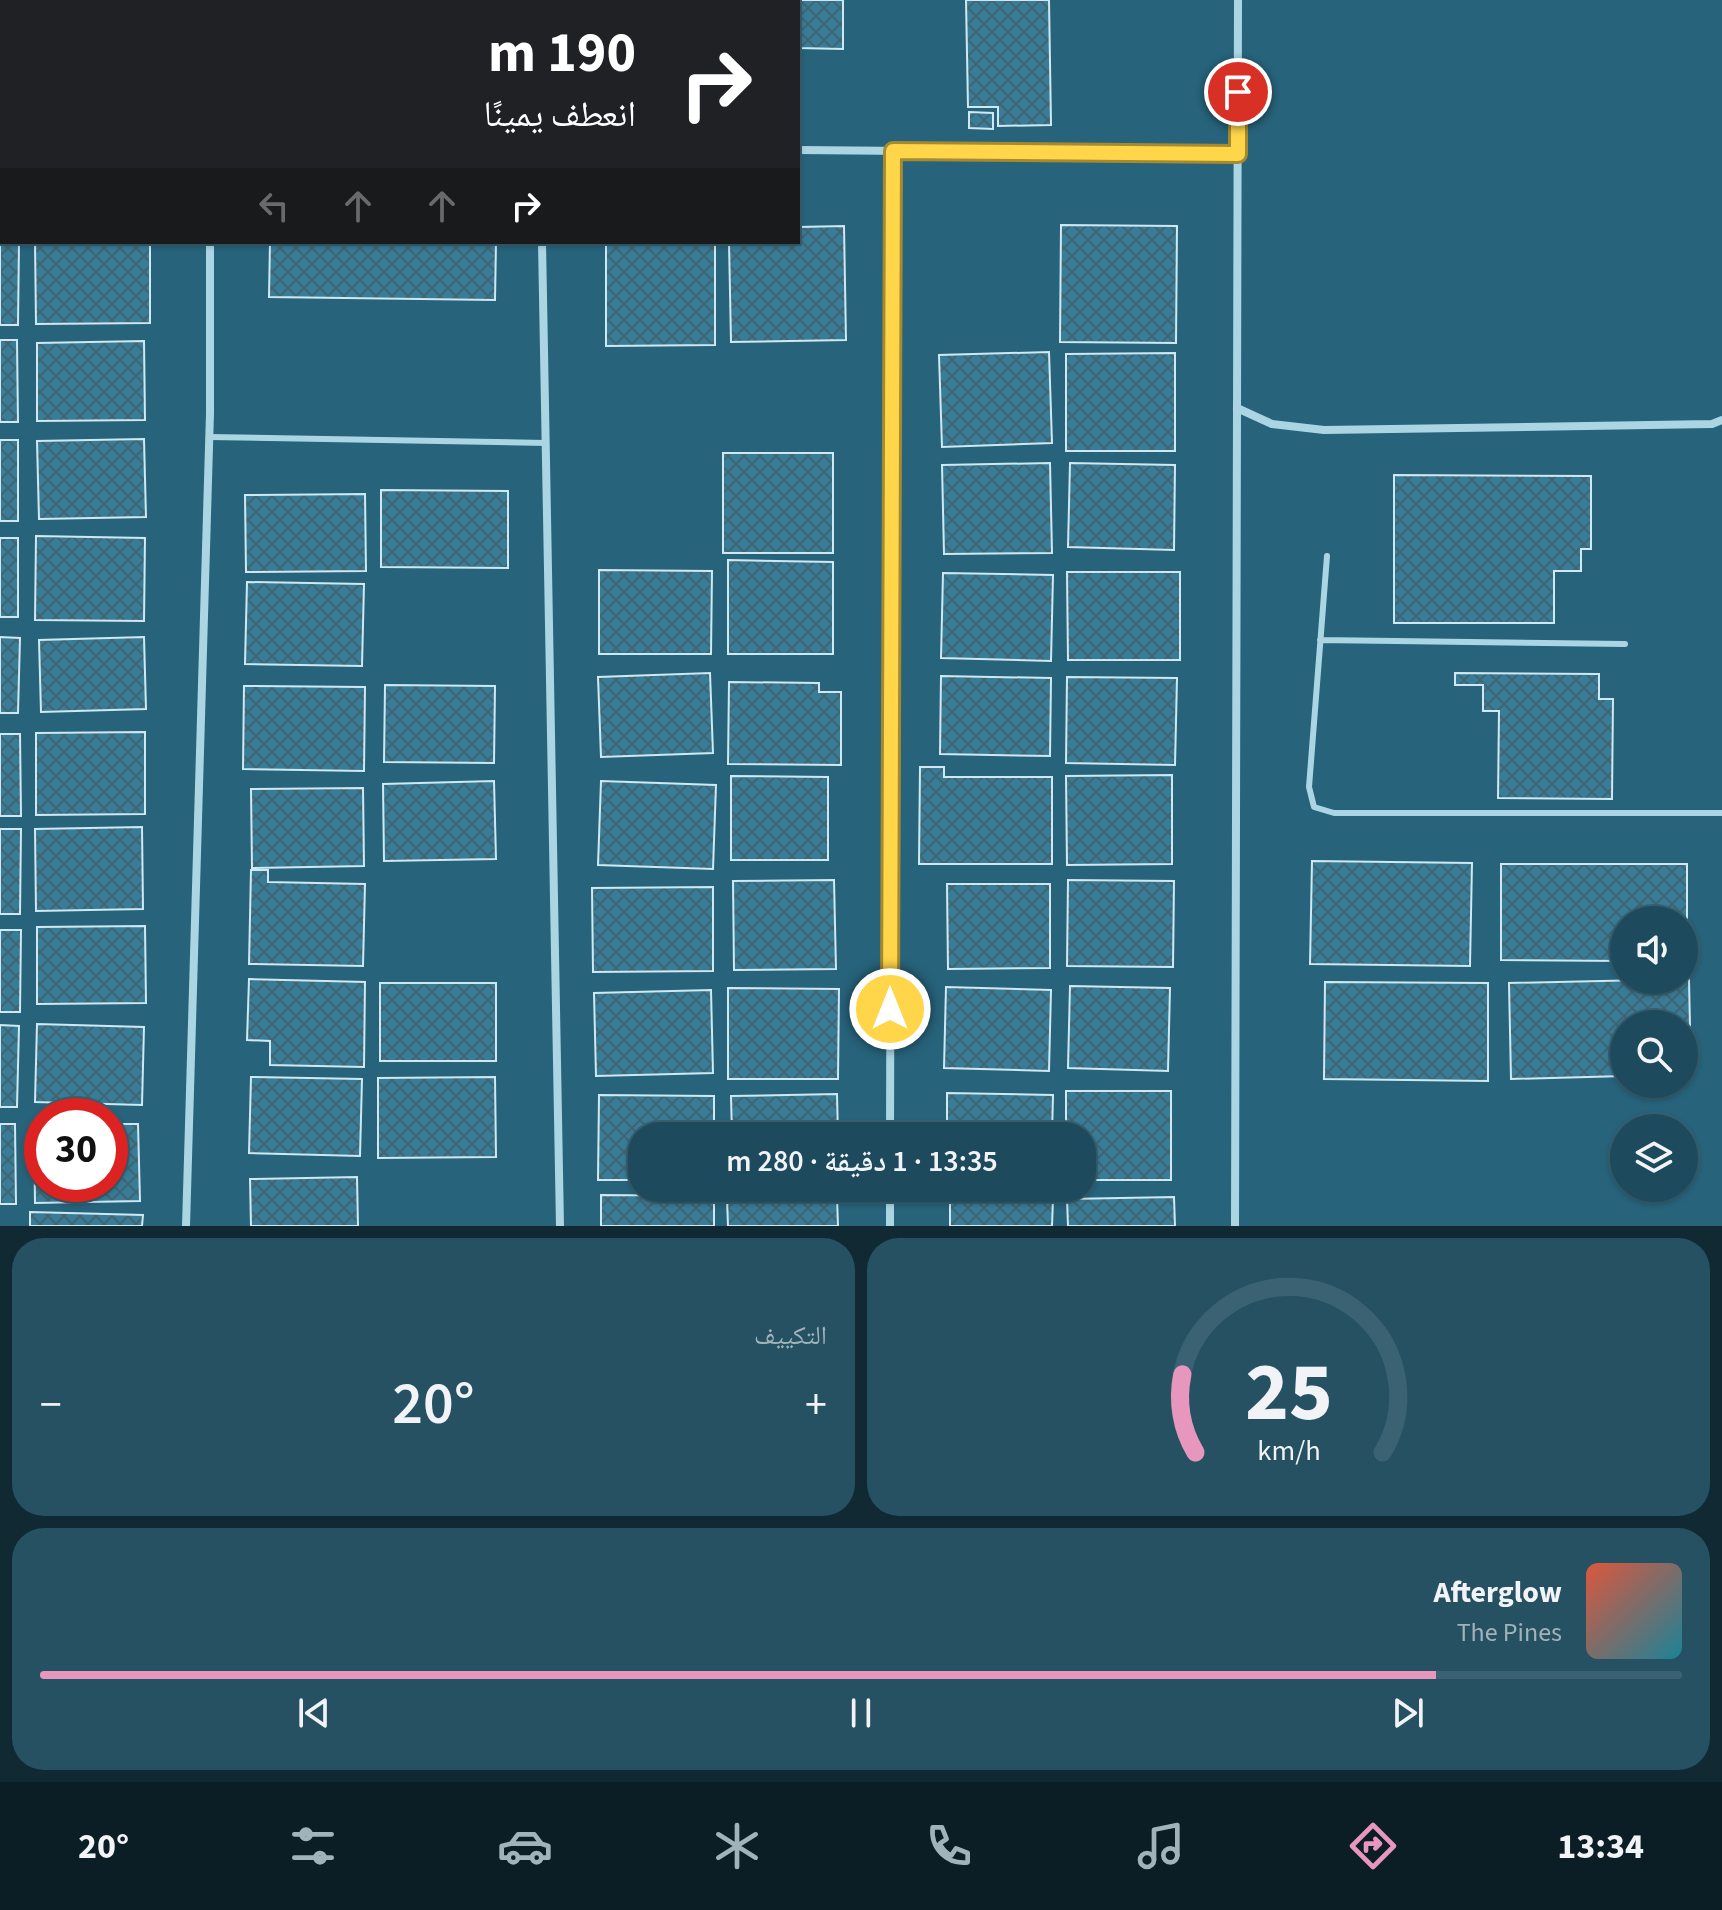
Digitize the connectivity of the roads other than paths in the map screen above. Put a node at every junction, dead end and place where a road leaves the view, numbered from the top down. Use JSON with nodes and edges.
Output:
{"nodes":[{"id":1,"x":1238,"y":0,"type":"edge"},
{"id":2,"x":800,"y":150,"type":"edge"},
{"id":3,"x":893,"y":151,"type":"junction"},
{"id":4,"x":1238,"y":154,"type":"junction"},
{"id":5,"x":210,"y":244,"type":"edge"},
{"id":6,"x":542,"y":244,"type":"edge"},
{"id":7,"x":1237,"y":408,"type":"junction"},
{"id":8,"x":1722,"y":420,"type":"edge"},
{"id":9,"x":209,"y":437,"type":"junction"},
{"id":10,"x":546,"y":443,"type":"junction"},
{"id":11,"x":1327,"y":556,"type":"dead end"},
{"id":12,"x":1320,"y":640,"type":"junction"},
{"id":13,"x":1625,"y":644,"type":"dead end"},
{"id":14,"x":1722,"y":813,"type":"edge"},
{"id":15,"x":890,"y":1122,"type":"edge"},
{"id":16,"x":890,"y":1202,"type":"edge"},
{"id":17,"x":186,"y":1226,"type":"edge"},
{"id":18,"x":560,"y":1226,"type":"edge"},
{"id":19,"x":890,"y":1226,"type":"edge"},
{"id":20,"x":1235,"y":1226,"type":"edge"}],
"edges":[{"from":1,"to":4,"type":"street"},
{"from":2,"to":3,"type":"street"},
{"from":3,"to":4,"type":"street"},
{"from":3,"to":15,"type":"street"},
{"from":4,"to":7,"type":"street"},
{"from":5,"to":9,"type":"street"},
{"from":6,"to":10,"type":"street"},
{"from":7,"to":8,"type":"street"},
{"from":7,"to":20,"type":"street"},
{"from":9,"to":10,"type":"lane"},
{"from":9,"to":17,"type":"street"},
{"from":10,"to":18,"type":"street"},
{"from":11,"to":12,"type":"lane"},
{"from":12,"to":13,"type":"lane"},
{"from":12,"to":14,"type":"lane"},
{"from":16,"to":19,"type":"street"}]}
